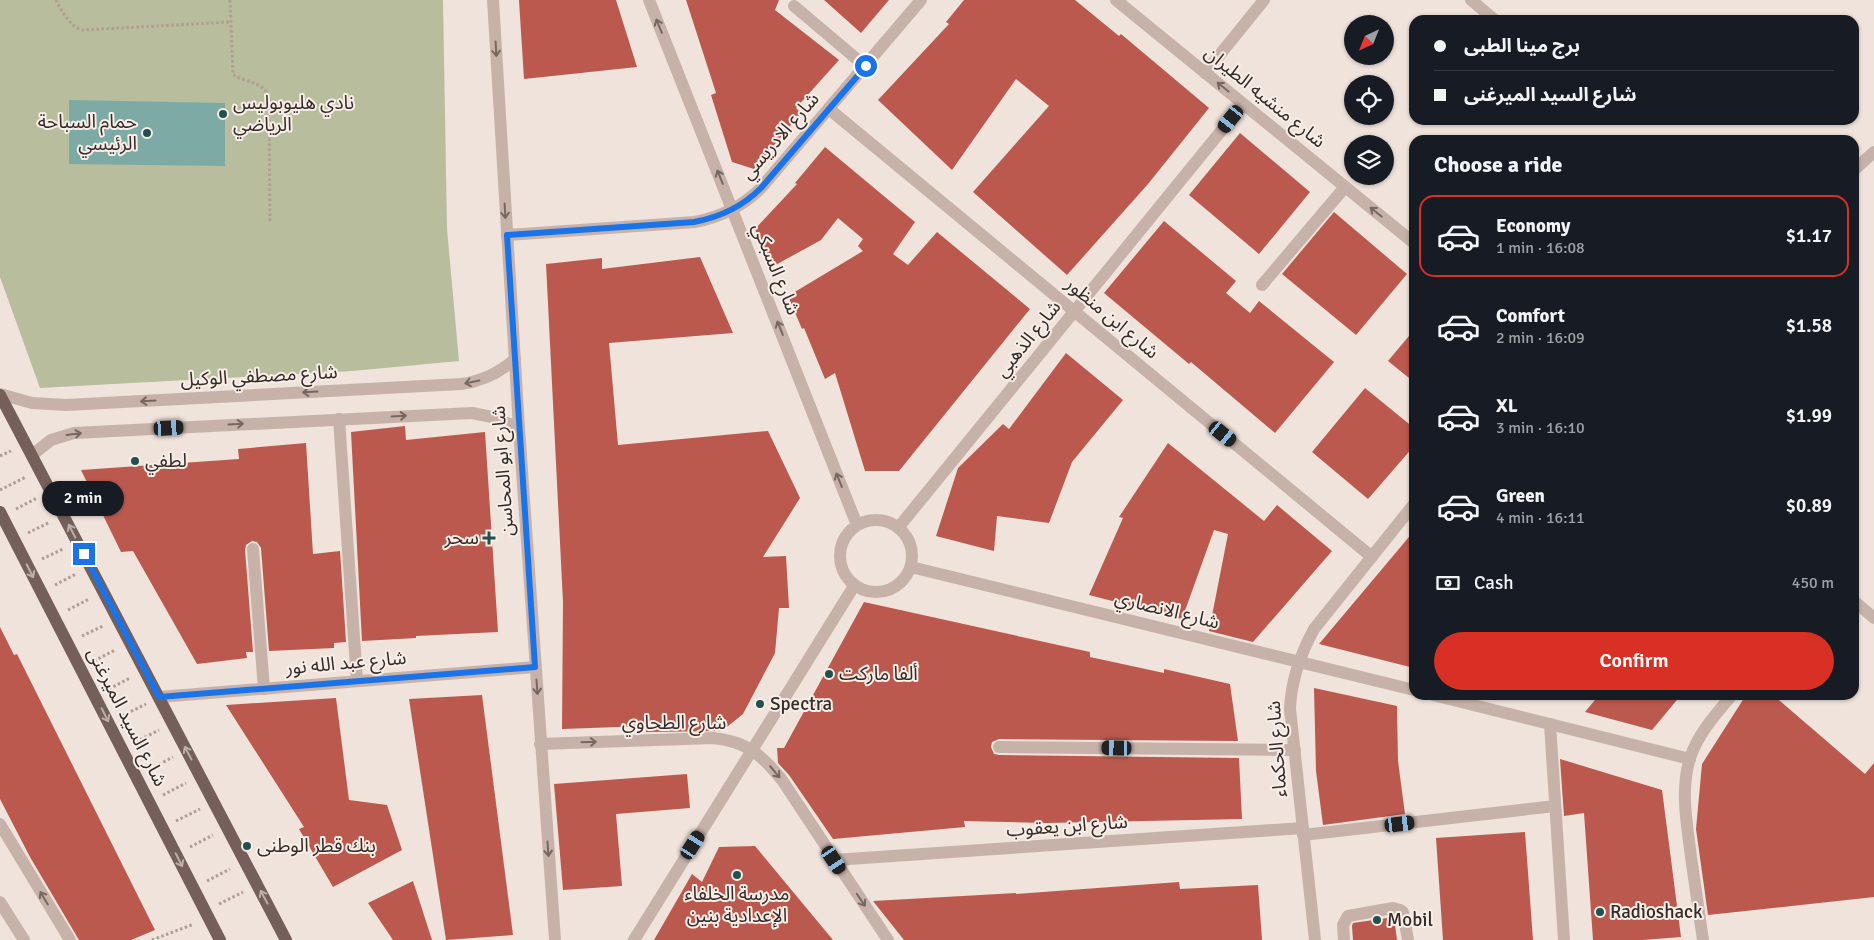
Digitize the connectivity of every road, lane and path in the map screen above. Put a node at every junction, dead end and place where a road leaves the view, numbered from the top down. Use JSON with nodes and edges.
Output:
{"nodes":[{"id":1,"x":56,"y":0,"type":"edge"},
{"id":2,"x":230,"y":0,"type":"edge"},
{"id":3,"x":493,"y":0,"type":"edge"},
{"id":4,"x":649,"y":0,"type":"edge"},
{"id":5,"x":921,"y":0,"type":"edge"},
{"id":6,"x":1116,"y":0,"type":"edge"},
{"id":7,"x":1264,"y":0,"type":"edge"},
{"id":8,"x":1471,"y":0,"type":"edge"},
{"id":9,"x":794,"y":6,"type":"dead end"},
{"id":10,"x":1489,"y":15,"type":"edge"},
{"id":11,"x":230,"y":22,"type":"junction"},
{"id":12,"x":866,"y":66,"type":"junction"},
{"id":13,"x":1205,"y":73,"type":"junction"},
{"id":14,"x":1243,"y":104,"type":"junction"},
{"id":15,"x":829,"y":109,"type":"junction"},
{"id":16,"x":1874,"y":152,"type":"edge"},
{"id":17,"x":1859,"y":166,"type":"edge"},
{"id":18,"x":1345,"y":186,"type":"junction"},
{"id":19,"x":733,"y":210,"type":"junction"},
{"id":20,"x":270,"y":222,"type":"dead end"},
{"id":21,"x":507,"y":235,"type":"junction"},
{"id":22,"x":1409,"y":239,"type":"edge"},
{"id":23,"x":1262,"y":285,"type":"dead end"},
{"id":24,"x":1074,"y":312,"type":"junction"},
{"id":25,"x":515,"y":360,"type":"junction"},
{"id":26,"x":0,"y":394,"type":"edge"},
{"id":27,"x":339,"y":419,"type":"junction"},
{"id":28,"x":519,"y":428,"type":"junction"},
{"id":29,"x":32,"y":455,"type":"junction"},
{"id":30,"x":40,"y":470,"type":"junction"},
{"id":31,"x":0,"y":490,"type":"edge"},
{"id":32,"x":51,"y":491,"type":"junction"},
{"id":33,"x":1409,"y":510,"type":"edge"},
{"id":34,"x":1,"y":514,"type":"edge"},
{"id":35,"x":64,"y":515,"type":"junction"},
{"id":36,"x":857,"y":525,"type":"junction"},
{"id":37,"x":898,"y":528,"type":"junction"},
{"id":38,"x":14,"y":540,"type":"junction"},
{"id":39,"x":77,"y":542,"type":"junction"},
{"id":40,"x":253,"y":549,"type":"dead end"},
{"id":41,"x":1372,"y":557,"type":"junction"},
{"id":42,"x":28,"y":566,"type":"junction"},
{"id":43,"x":90,"y":567,"type":"junction"},
{"id":44,"x":911,"y":567,"type":"junction"},
{"id":45,"x":854,"y":586,"type":"junction"},
{"id":46,"x":103,"y":591,"type":"junction"},
{"id":47,"x":41,"y":592,"type":"junction"},
{"id":48,"x":1859,"y":605,"type":"edge"},
{"id":49,"x":54,"y":617,"type":"junction"},
{"id":50,"x":117,"y":618,"type":"junction"},
{"id":51,"x":1874,"y":618,"type":"edge"},
{"id":52,"x":130,"y":642,"type":"junction"},
{"id":53,"x":68,"y":644,"type":"junction"},
{"id":54,"x":1298,"y":662,"type":"junction"},
{"id":55,"x":535,"y":667,"type":"junction"},
{"id":56,"x":80,"y":668,"type":"junction"},
{"id":57,"x":145,"y":671,"type":"junction"},
{"id":58,"x":357,"y":681,"type":"junction"},
{"id":59,"x":264,"y":689,"type":"junction"},
{"id":60,"x":1409,"y":689,"type":"edge"},
{"id":61,"x":95,"y":696,"type":"junction"},
{"id":62,"x":159,"y":697,"type":"junction"},
{"id":63,"x":1453,"y":700,"type":"edge"},
{"id":64,"x":1728,"y":700,"type":"edge"},
{"id":65,"x":108,"y":723,"type":"junction"},
{"id":66,"x":173,"y":723,"type":"junction"},
{"id":67,"x":1550,"y":724,"type":"junction"},
{"id":68,"x":540,"y":744,"type":"junction"},
{"id":69,"x":998,"y":747,"type":"dead end"},
{"id":70,"x":122,"y":749,"type":"junction"},
{"id":71,"x":187,"y":750,"type":"junction"},
{"id":72,"x":752,"y":750,"type":"junction"},
{"id":73,"x":1295,"y":750,"type":"junction"},
{"id":74,"x":1690,"y":759,"type":"junction"},
{"id":75,"x":200,"y":775,"type":"junction"},
{"id":76,"x":136,"y":776,"type":"junction"},
{"id":77,"x":149,"y":802,"type":"junction"},
{"id":78,"x":214,"y":802,"type":"junction"},
{"id":79,"x":1555,"y":806,"type":"junction"},
{"id":80,"x":0,"y":824,"type":"edge"},
{"id":81,"x":162,"y":828,"type":"junction"},
{"id":82,"x":228,"y":828,"type":"junction"},
{"id":83,"x":1303,"y":832,"type":"junction"},
{"id":84,"x":176,"y":854,"type":"junction"},
{"id":85,"x":834,"y":860,"type":"junction"},
{"id":86,"x":245,"y":861,"type":"junction"},
{"id":87,"x":258,"y":885,"type":"junction"},
{"id":88,"x":193,"y":888,"type":"junction"},
{"id":89,"x":0,"y":902,"type":"edge"},
{"id":90,"x":207,"y":915,"type":"junction"},
{"id":91,"x":24,"y":940,"type":"edge"},
{"id":92,"x":70,"y":940,"type":"edge"},
{"id":93,"x":152,"y":940,"type":"edge"},
{"id":94,"x":220,"y":940,"type":"edge"},
{"id":95,"x":288,"y":940,"type":"edge"},
{"id":96,"x":555,"y":940,"type":"edge"},
{"id":97,"x":634,"y":940,"type":"edge"},
{"id":98,"x":888,"y":940,"type":"edge"},
{"id":99,"x":1314,"y":940,"type":"edge"},
{"id":100,"x":1344,"y":940,"type":"edge"},
{"id":101,"x":1408,"y":940,"type":"edge"},
{"id":102,"x":1564,"y":940,"type":"edge"},
{"id":103,"x":1702,"y":940,"type":"edge"}],
"edges":[{"from":1,"to":11,"type":"path"},
{"from":2,"to":11,"type":"path"},
{"from":3,"to":21,"type":"street","name":"شارع ابو المحاسن","one_way":true},
{"from":19,"to":4,"type":"street","name":"شارع السبكي","one_way":true},
{"from":5,"to":12,"type":"street","name":"شارع الادريسي"},
{"from":6,"to":13,"type":"street","name":"شارع منشيه الطيران"},
{"from":7,"to":13,"type":"street"},
{"from":8,"to":10,"type":"street"},
{"from":9,"to":12,"type":"street"},
{"from":11,"to":20,"type":"path"},
{"from":12,"to":15,"type":"street","name":"شارع الادريسي"},
{"from":14,"to":13,"type":"street","name":"شارع منشيه الطيران","one_way":true},
{"from":14,"to":18,"type":"street","name":"شارع منشيه الطيران"},
{"from":14,"to":24,"type":"street","name":"شارع الذهبي"},
{"from":15,"to":19,"type":"street","name":"شارع الادريسي"},
{"from":15,"to":24,"type":"street","name":"شارع ابن منظور"},
{"from":16,"to":17,"type":"street"},
{"from":22,"to":18,"type":"street","name":"شارع منشيه الطيران","one_way":true},
{"from":18,"to":23,"type":"street"},
{"from":19,"to":21,"type":"street","name":"شارع الادريسي"},
{"from":36,"to":19,"type":"street","name":"شارع السبكي","one_way":true},
{"from":21,"to":25,"type":"street","name":"شارع ابو المحاسن"},
{"from":24,"to":37,"type":"street","name":"شارع الذهبي"},
{"from":24,"to":41,"type":"street","name":"شارع ابن منظور"},
{"from":25,"to":26,"type":"street","name":"شارع مصطفي الوكيل","one_way":true},
{"from":25,"to":28,"type":"street","name":"شارع ابو المحاسن"},
{"from":26,"to":29,"type":"main road","name":"شارع السيد الميرغنى"},
{"from":27,"to":28,"type":"street","one_way":true},
{"from":29,"to":27,"type":"street","one_way":true},
{"from":27,"to":58,"type":"street"},
{"from":28,"to":55,"type":"street","name":"شارع ابو المحاسن"},
{"from":29,"to":30,"type":"main road","name":"شارع السيد الميرغنى"},
{"from":30,"to":31,"type":"path"},
{"from":30,"to":32,"type":"main road","name":"شارع السيد الميرغنى"},
{"from":32,"to":34,"type":"path"},
{"from":32,"to":35,"type":"main road","name":"شارع السيد الميرغنى"},
{"from":33,"to":41,"type":"street","name":"شارع الحكماء"},
{"from":34,"to":38,"type":"main road","name":"شارع السيد الميرغنى"},
{"from":35,"to":38,"type":"path"},
{"from":39,"to":35,"type":"main road","name":"شارع السيد الميرغنى","one_way":true},
{"from":36,"to":37,"type":"street"},
{"from":36,"to":45,"type":"street"},
{"from":37,"to":44,"type":"street"},
{"from":38,"to":42,"type":"main road","name":"شارع السيد الميرغنى"},
{"from":39,"to":42,"type":"path"},
{"from":39,"to":43,"type":"main road","name":"شارع السيد الميرغنى"},
{"from":40,"to":59,"type":"street"},
{"from":41,"to":54,"type":"street","name":"شارع الحكماء"},
{"from":42,"to":47,"type":"main road","name":"شارع السيد الميرغنى","one_way":true},
{"from":43,"to":46,"type":"main road","name":"شارع السيد الميرغنى"},
{"from":43,"to":47,"type":"path"},
{"from":44,"to":45,"type":"street"},
{"from":44,"to":54,"type":"street","name":"شارع الانصاري"},
{"from":45,"to":72,"type":"street"},
{"from":46,"to":49,"type":"path"},
{"from":46,"to":50,"type":"main road","name":"شارع السيد الميرغنى"},
{"from":47,"to":49,"type":"main road","name":"شارع السيد الميرغنى"},
{"from":48,"to":51,"type":"street"},
{"from":49,"to":53,"type":"main road","name":"شارع السيد الميرغنى"},
{"from":50,"to":52,"type":"main road","name":"شارع السيد الميرغنى"},
{"from":50,"to":53,"type":"path"},
{"from":52,"to":56,"type":"path"},
{"from":52,"to":57,"type":"main road","name":"شارع السيد الميرغنى"},
{"from":53,"to":56,"type":"main road","name":"شارع السيد الميرغنى"},
{"from":54,"to":60,"type":"street","name":"شارع الانصاري"},
{"from":54,"to":73,"type":"street","name":"شارع الحكماء"},
{"from":55,"to":58,"type":"street","name":"شارع عبد الله نور"},
{"from":55,"to":68,"type":"street","name":"شارع ابو المحاسن","one_way":true},
{"from":56,"to":61,"type":"main road","name":"شارع السيد الميرغنى"},
{"from":57,"to":61,"type":"path"},
{"from":57,"to":62,"type":"main road","name":"شارع السيد الميرغنى"},
{"from":58,"to":59,"type":"street","name":"شارع عبد الله نور"},
{"from":59,"to":62,"type":"street","name":"شارع عبد الله نور"},
{"from":61,"to":65,"type":"main road","name":"شارع السيد الميرغنى","one_way":true},
{"from":62,"to":65,"type":"path"},
{"from":62,"to":66,"type":"main road","name":"شارع السيد الميرغنى"},
{"from":63,"to":67,"type":"street"},
{"from":64,"to":74,"type":"street"},
{"from":65,"to":70,"type":"main road","name":"شارع السيد الميرغنى"},
{"from":66,"to":70,"type":"path"},
{"from":66,"to":71,"type":"main road","name":"شارع السيد الميرغنى"},
{"from":67,"to":74,"type":"street"},
{"from":67,"to":79,"type":"street"},
{"from":68,"to":72,"type":"street","name":"شارع الطحاوي","one_way":true},
{"from":68,"to":96,"type":"street","name":"شارع ابو المحاسن","one_way":true},
{"from":69,"to":73,"type":"street"},
{"from":70,"to":76,"type":"main road","name":"شارع السيد الميرغنى"},
{"from":75,"to":71,"type":"main road","name":"شارع السيد الميرغنى","one_way":true},
{"from":71,"to":76,"type":"path"},
{"from":72,"to":85,"type":"street","name":"شارع الطحاوي","one_way":true},
{"from":72,"to":97,"type":"street"},
{"from":73,"to":83,"type":"street","name":"شارع الحكماء"},
{"from":74,"to":103,"type":"street"},
{"from":75,"to":77,"type":"path"},
{"from":75,"to":78,"type":"main road","name":"شارع السيد الميرغنى"},
{"from":76,"to":77,"type":"main road","name":"شارع السيد الميرغنى"},
{"from":77,"to":81,"type":"main road","name":"شارع السيد الميرغنى"},
{"from":78,"to":81,"type":"path"},
{"from":78,"to":82,"type":"main road","name":"شارع السيد الميرغنى"},
{"from":79,"to":83,"type":"street","name":"شارع ابن يعقوب"},
{"from":79,"to":102,"type":"street"},
{"from":92,"to":80,"type":"street","one_way":true},
{"from":81,"to":84,"type":"main road","name":"شارع السيد الميرغنى"},
{"from":82,"to":84,"type":"path"},
{"from":82,"to":86,"type":"main road","name":"شارع السيد الميرغنى"},
{"from":83,"to":85,"type":"street","name":"شارع ابن يعقوب"},
{"from":83,"to":99,"type":"street","name":"شارع الحكماء"},
{"from":84,"to":88,"type":"main road","name":"شارع السيد الميرغنى","one_way":true},
{"from":85,"to":98,"type":"street","name":"شارع الطحاوي","one_way":true},
{"from":86,"to":87,"type":"main road","name":"شارع السيد الميرغنى"},
{"from":86,"to":88,"type":"path"},
{"from":87,"to":90,"type":"path"},
{"from":95,"to":87,"type":"main road","name":"شارع السيد الميرغنى","one_way":true},
{"from":88,"to":90,"type":"main road","name":"شارع السيد الميرغنى"},
{"from":89,"to":91,"type":"street"},
{"from":90,"to":93,"type":"path"},
{"from":90,"to":94,"type":"main road","name":"شارع السيد الميرغنى"},
{"from":100,"to":101,"type":"street"}]}
